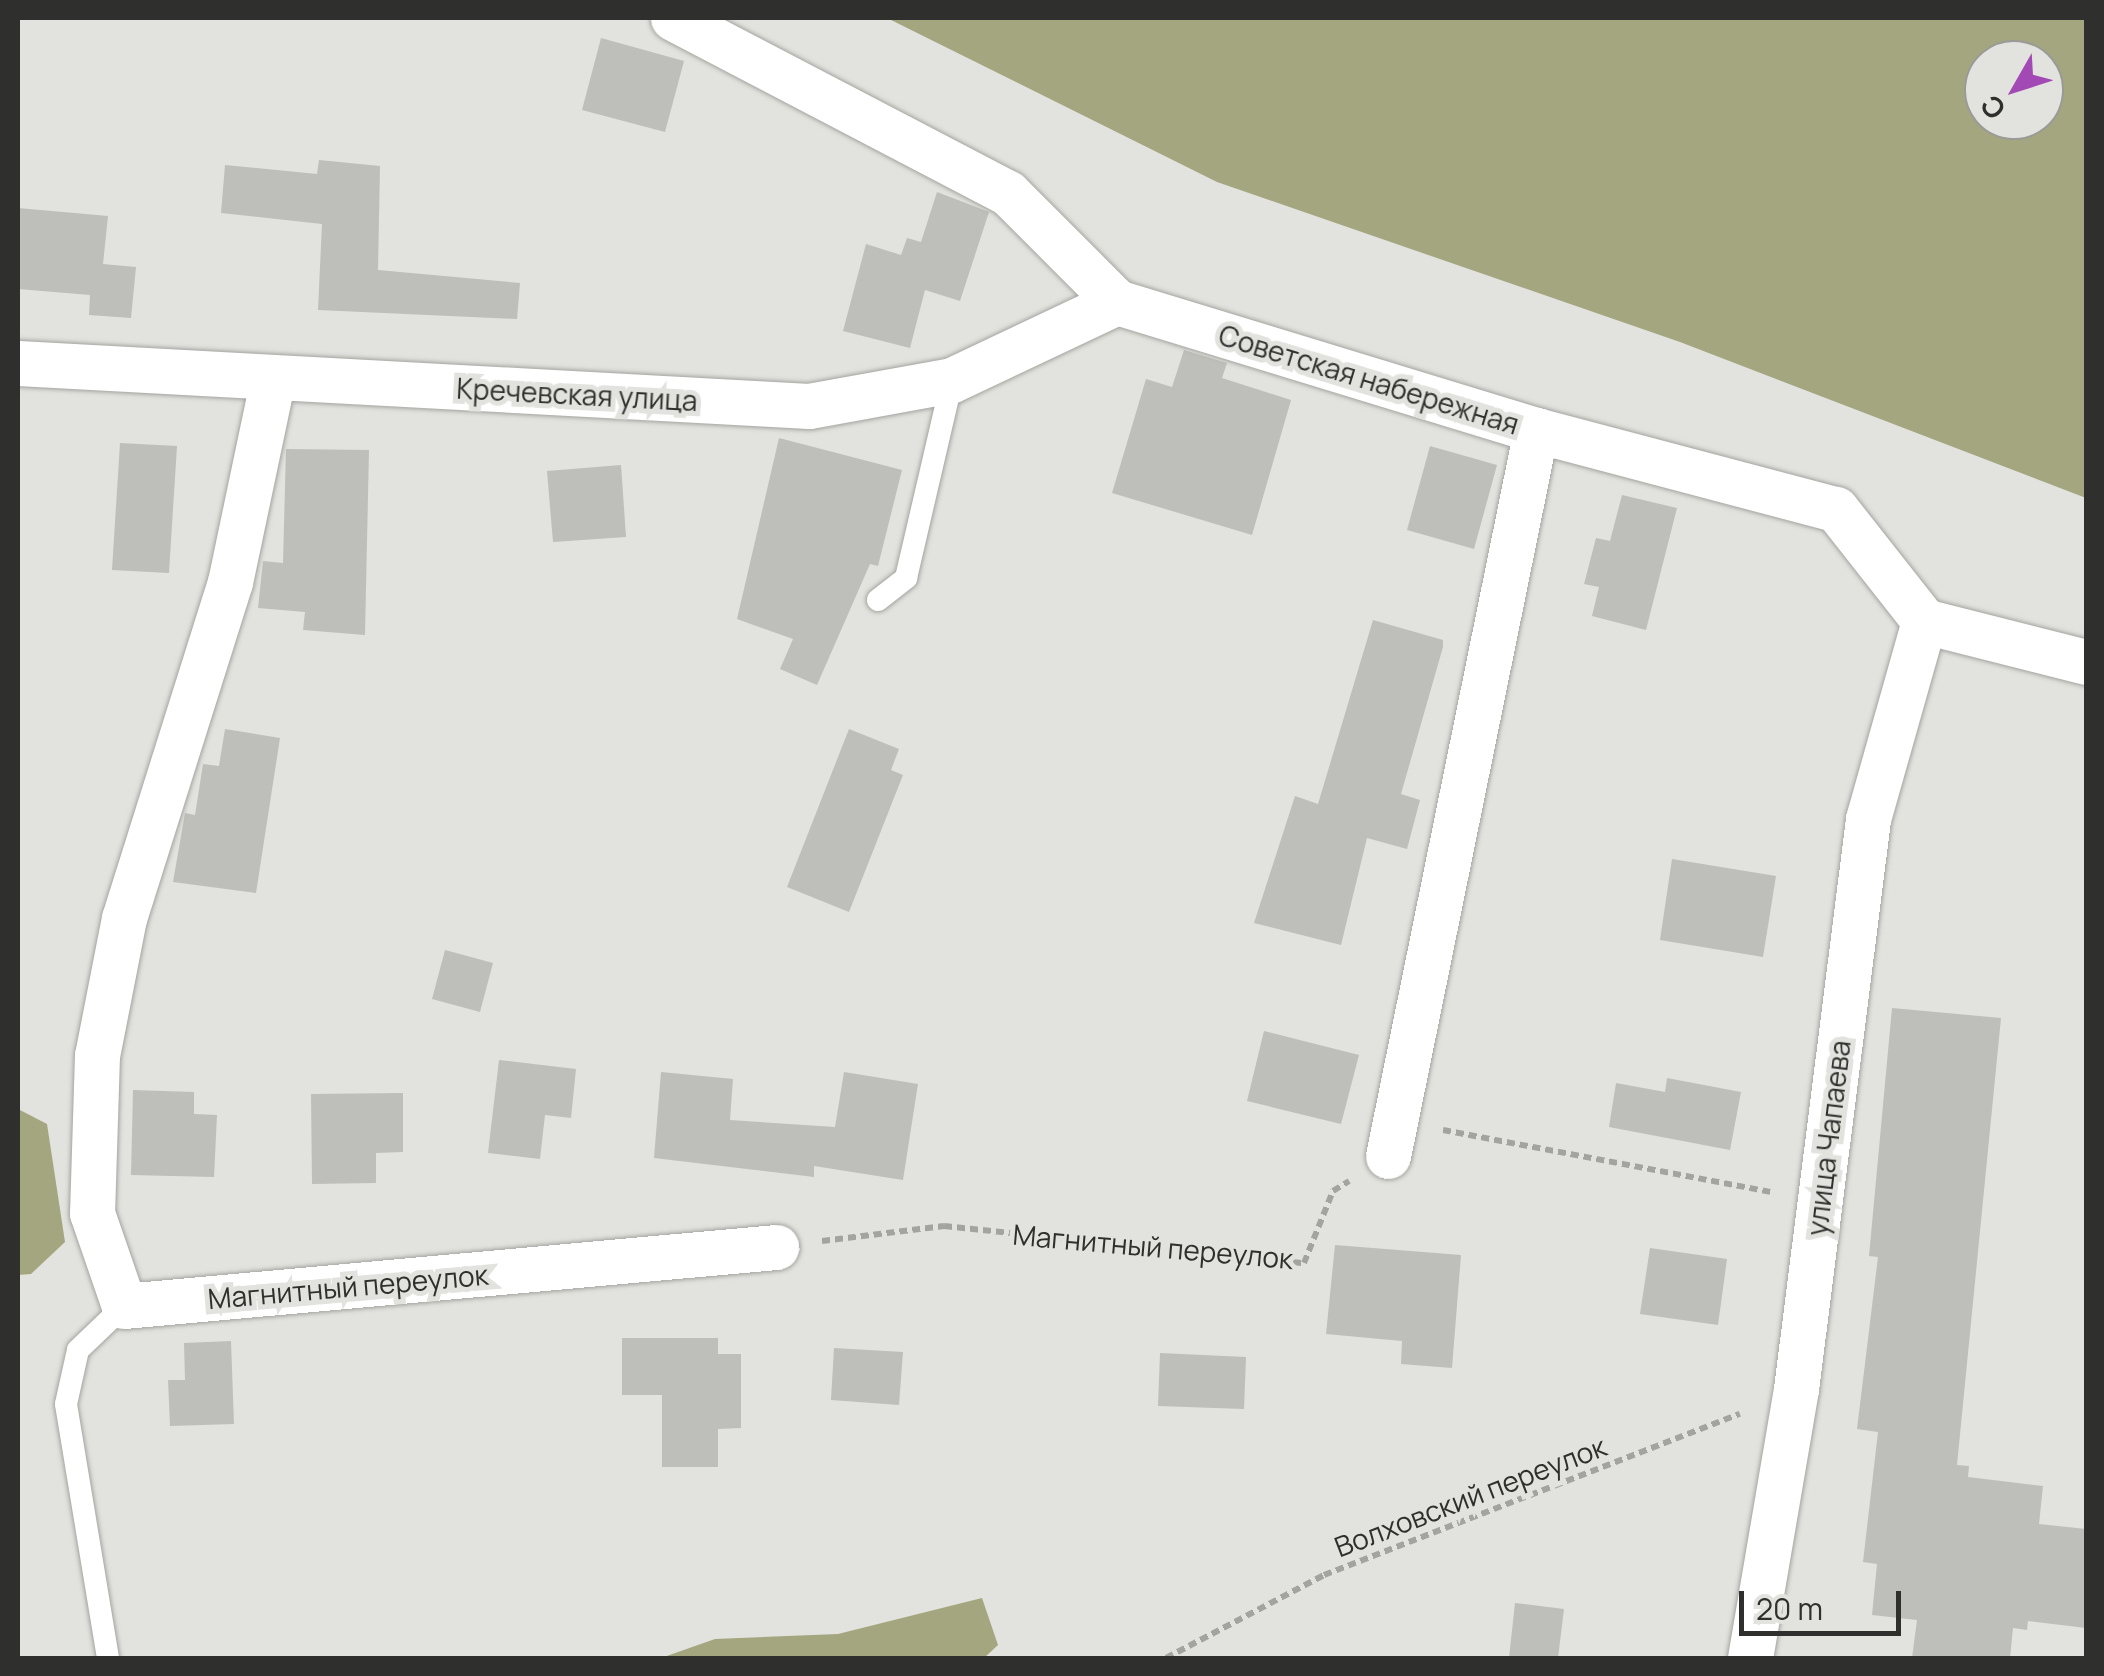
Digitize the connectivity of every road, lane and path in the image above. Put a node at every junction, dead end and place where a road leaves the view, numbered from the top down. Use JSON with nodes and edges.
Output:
{"nodes":[{"id":1,"x":673,"y":18,"type":"edge"},
{"id":2,"x":1117,"y":302,"type":"junction"},
{"id":3,"x":18,"y":363,"type":"edge"},
{"id":4,"x":273,"y":378,"type":"junction"},
{"id":5,"x":952,"y":380,"type":"junction"},
{"id":6,"x":1536,"y":430,"type":"junction"},
{"id":7,"x":878,"y":600,"type":"dead end"},
{"id":8,"x":1924,"y":622,"type":"junction"},
{"id":9,"x":2086,"y":662,"type":"edge"},
{"id":10,"x":1392,"y":1138,"type":"junction"},
{"id":11,"x":1820,"y":1201,"type":"junction"},
{"id":12,"x":776,"y":1247,"type":"joint"},
{"id":13,"x":124,"y":1306,"type":"junction"},
{"id":14,"x":1796,"y":1390,"type":"junction"},
{"id":15,"x":108,"y":1658,"type":"edge"},
{"id":16,"x":1166,"y":1658,"type":"edge"},
{"id":17,"x":1750,"y":1658,"type":"edge"}],
"edges":[{"from":1,"to":2,"type":"street","name":"Советская набережная"},
{"from":2,"to":5,"type":"street","name":"Кречевская улица"},
{"from":2,"to":6,"type":"street","name":"Советская набережная"},
{"from":3,"to":4,"type":"street","name":"Кречевская улица"},
{"from":4,"to":5,"type":"street","name":"Кречевская улица"},
{"from":4,"to":13,"type":"street"},
{"from":5,"to":7,"type":"lane"},
{"from":6,"to":8,"type":"street","name":"Советская набережная"},
{"from":6,"to":10,"type":"street"},
{"from":8,"to":9,"type":"street"},
{"from":8,"to":11,"type":"street","name":"улица Чапаева"},
{"from":10,"to":11,"type":"path"},
{"from":10,"to":12,"type":"path","name":"Магнитный переулок"},
{"from":11,"to":14,"type":"street","name":"улица Чапаева"},
{"from":12,"to":13,"type":"street","name":"Магнитный переулок"},
{"from":13,"to":15,"type":"lane"},
{"from":14,"to":16,"type":"path","name":"Волховский переулок"},
{"from":14,"to":17,"type":"street","name":"улица Чапаева"}]}
